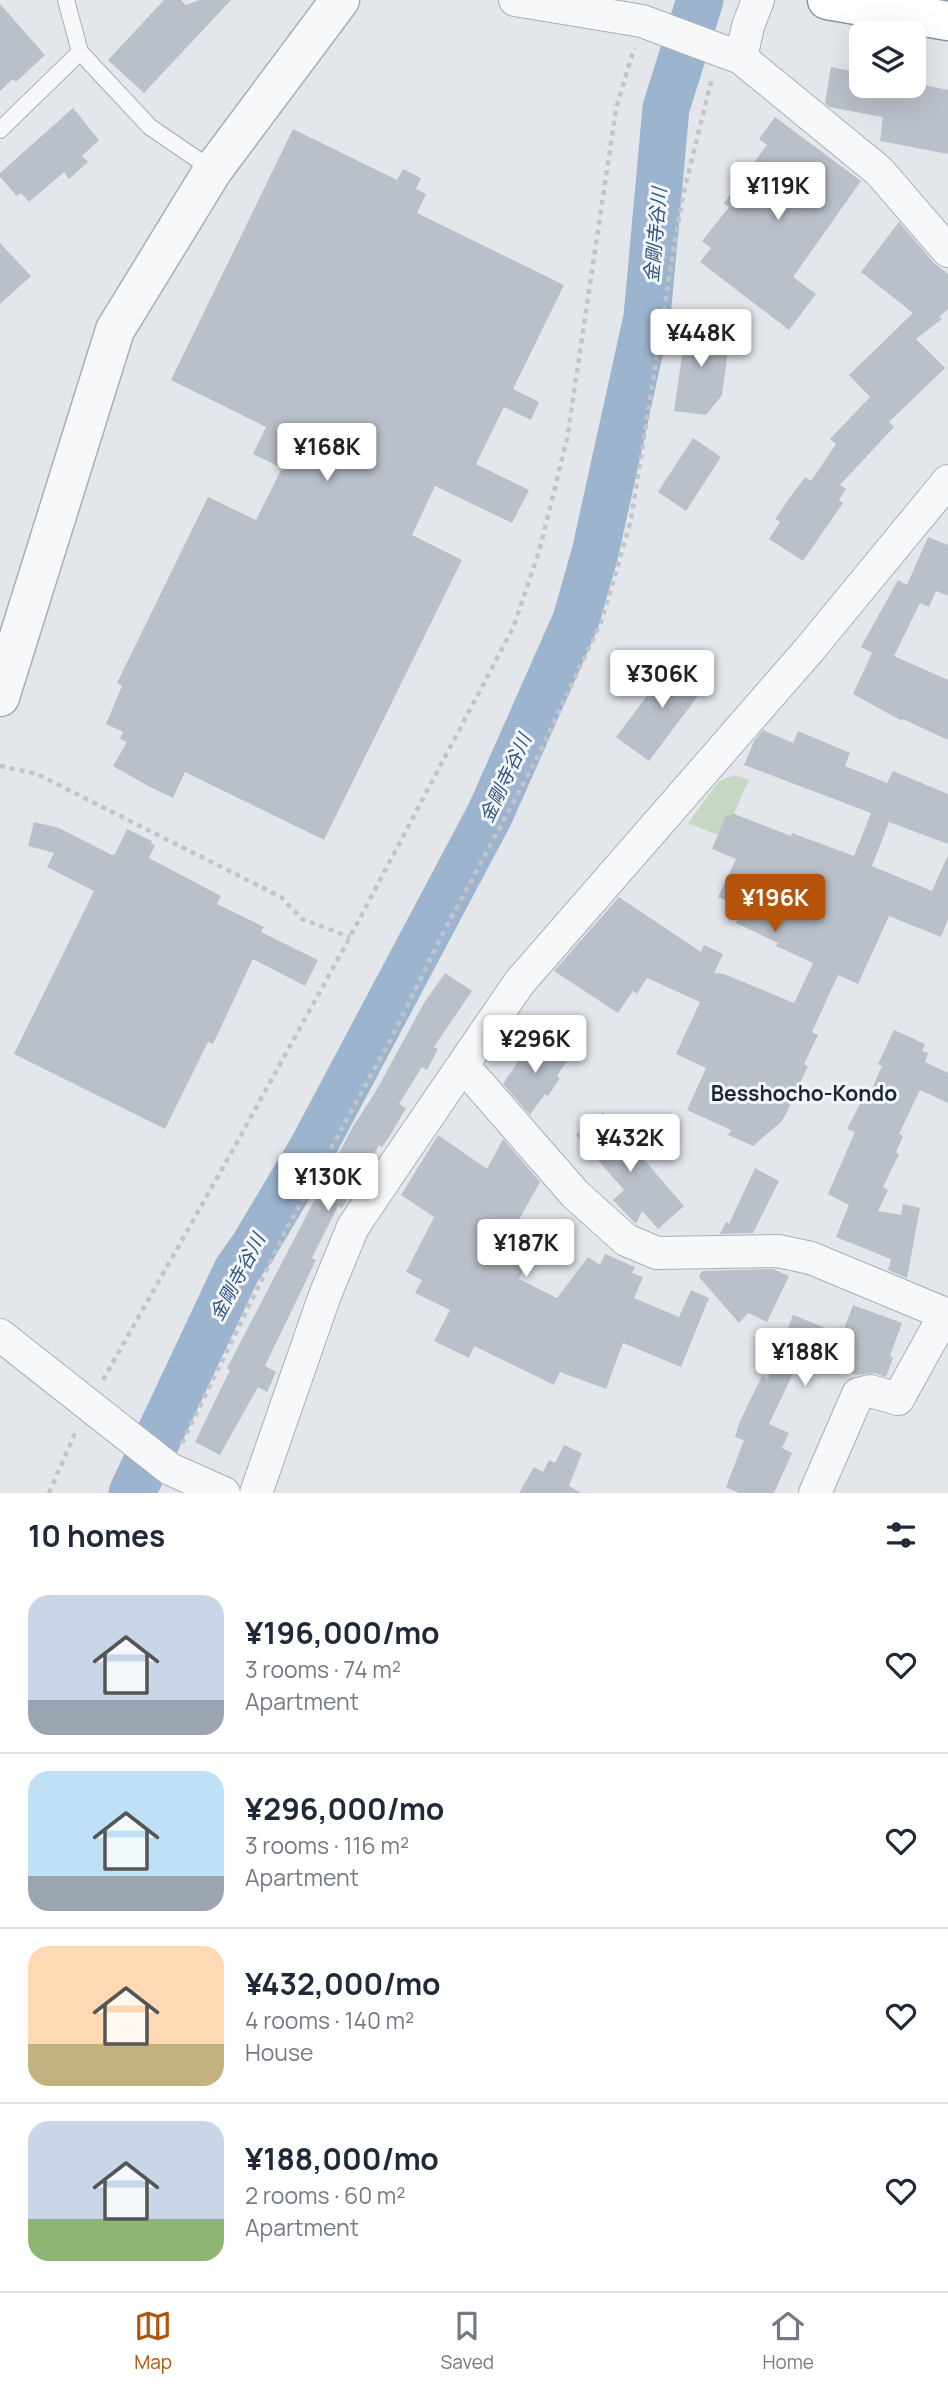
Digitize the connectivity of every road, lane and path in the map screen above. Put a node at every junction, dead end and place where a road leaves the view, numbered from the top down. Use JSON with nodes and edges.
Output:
{"nodes":[{"id":1,"x":66,"y":0,"type":"edge"},
{"id":2,"x":340,"y":0,"type":"edge"},
{"id":3,"x":515,"y":0,"type":"edge"},
{"id":4,"x":758,"y":0,"type":"edge"},
{"id":5,"x":827,"y":0,"type":"edge"},
{"id":6,"x":642,"y":20,"type":"junction"},
{"id":7,"x":948,"y":21,"type":"edge"},
{"id":8,"x":80,"y":52,"type":"junction"},
{"id":9,"x":731,"y":54,"type":"junction"},
{"id":10,"x":0,"y":130,"type":"edge"},
{"id":11,"x":213,"y":170,"type":"junction"},
{"id":12,"x":948,"y":251,"type":"edge"},
{"id":13,"x":948,"y":481,"type":"edge"},
{"id":14,"x":0,"y":697,"type":"edge"},
{"id":15,"x":0,"y":766,"type":"edge"},
{"id":16,"x":350,"y":937,"type":"junction"},
{"id":17,"x":460,"y":1069,"type":"junction"},
{"id":18,"x":947,"y":1314,"type":"edge"},
{"id":19,"x":0,"y":1335,"type":"edge"},
{"id":20,"x":88,"y":1406,"type":"junction"},
{"id":21,"x":170,"y":1469,"type":"junction"},
{"id":22,"x":49,"y":1493,"type":"edge"},
{"id":23,"x":224,"y":1493,"type":"edge"},
{"id":24,"x":256,"y":1493,"type":"edge"},
{"id":25,"x":815,"y":1493,"type":"edge"}],
"edges":[{"from":1,"to":8,"type":"lane"},
{"from":2,"to":11,"type":"street"},
{"from":3,"to":6,"type":"street"},
{"from":4,"to":9,"type":"street"},
{"from":5,"to":7,"type":"highway"},
{"from":6,"to":9,"type":"street"},
{"from":6,"to":16,"type":"path"},
{"from":8,"to":10,"type":"lane"},
{"from":8,"to":11,"type":"lane"},
{"from":9,"to":12,"type":"street"},
{"from":9,"to":21,"type":"path"},
{"from":11,"to":14,"type":"street"},
{"from":13,"to":17,"type":"street"},
{"from":15,"to":16,"type":"path"},
{"from":16,"to":20,"type":"path"},
{"from":17,"to":18,"type":"street"},
{"from":17,"to":24,"type":"street"},
{"from":18,"to":25,"type":"street"},
{"from":19,"to":20,"type":"street"},
{"from":20,"to":21,"type":"street"},
{"from":20,"to":22,"type":"path"},
{"from":21,"to":23,"type":"street"}]}
